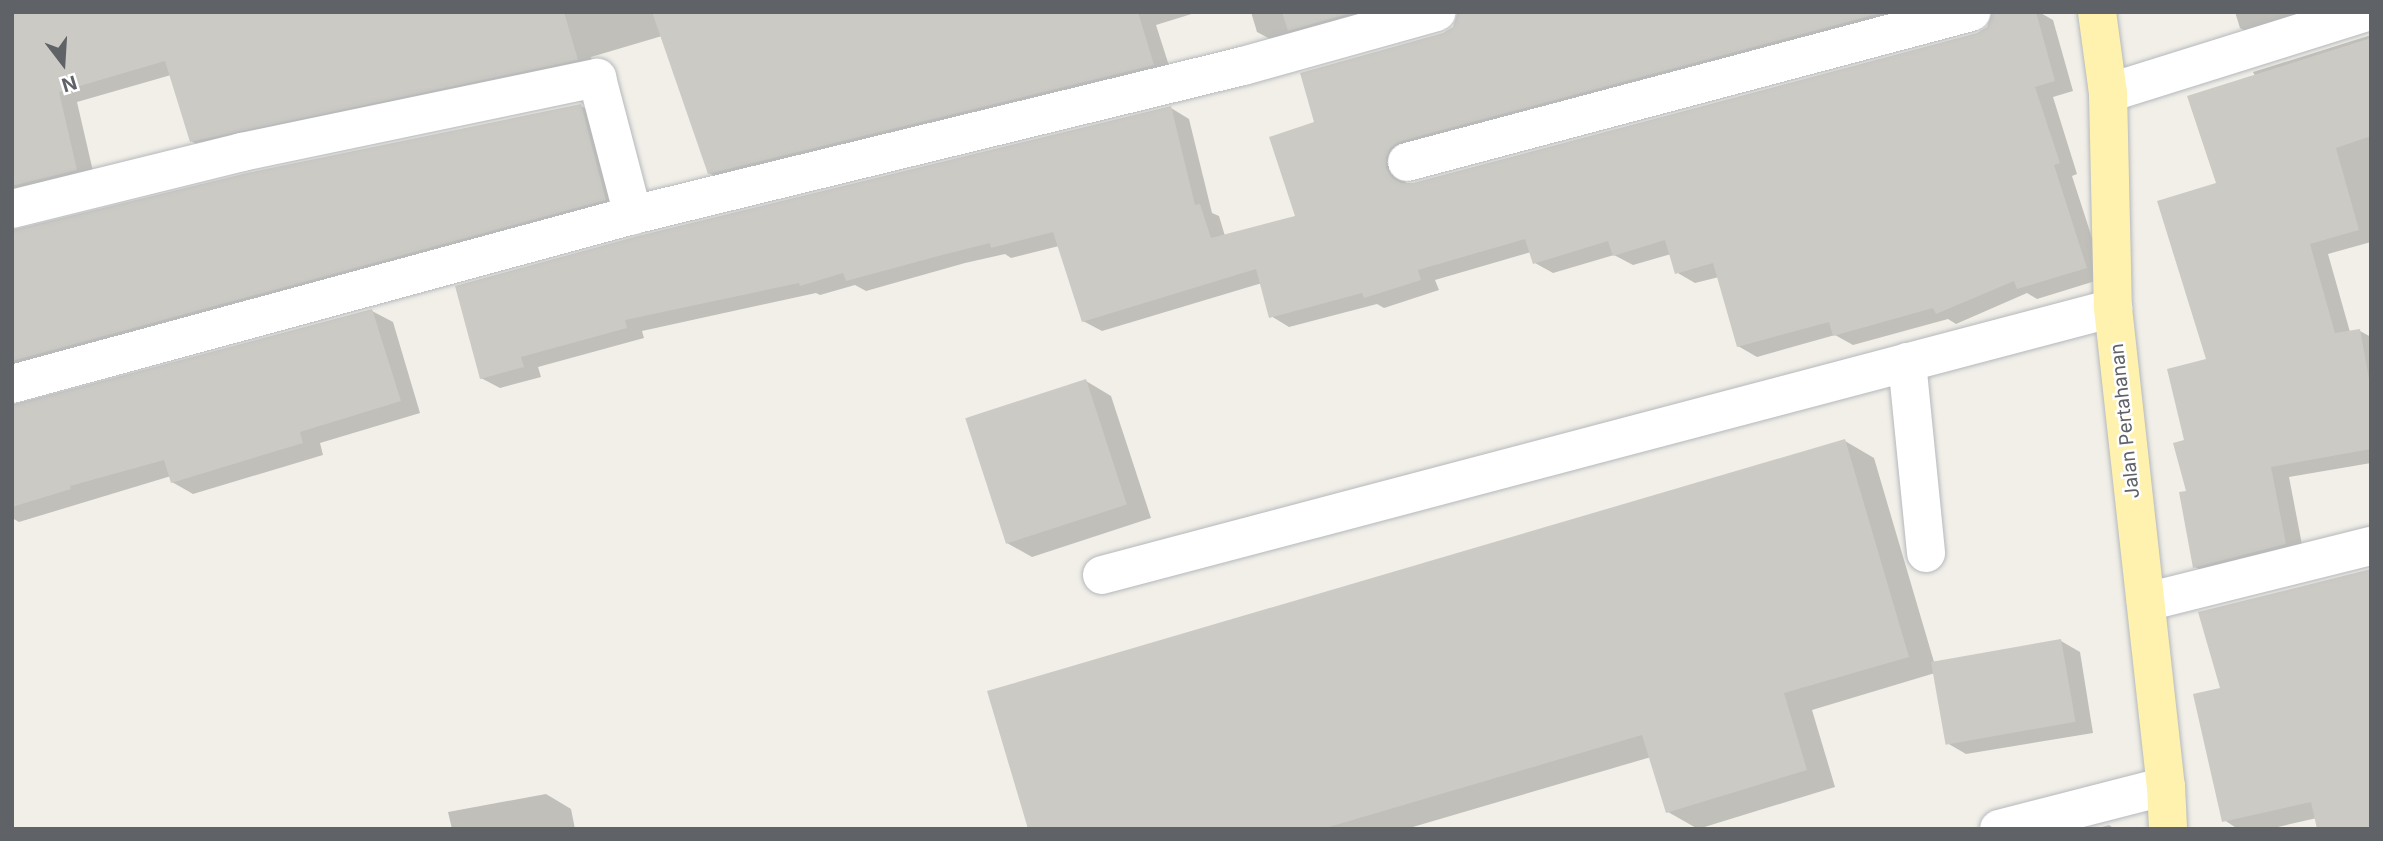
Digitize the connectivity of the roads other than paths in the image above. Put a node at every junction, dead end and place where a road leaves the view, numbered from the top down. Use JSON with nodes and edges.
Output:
{"nodes":[{"id":1,"x":1437,"y":12,"type":"edge"},
{"id":2,"x":1971,"y":12,"type":"edge"},
{"id":3,"x":2097,"y":12,"type":"edge"},
{"id":4,"x":2366,"y":12,"type":"edge"},
{"id":5,"x":2108,"y":93,"type":"junction"},
{"id":6,"x":1407,"y":162,"type":"dead end"},
{"id":7,"x":12,"y":209,"type":"edge"},
{"id":8,"x":633,"y":215,"type":"junction"},
{"id":9,"x":2113,"y":308,"type":"junction"},
{"id":10,"x":1907,"y":362,"type":"junction"},
{"id":11,"x":12,"y":384,"type":"edge"},
{"id":12,"x":2371,"y":546,"type":"edge"},
{"id":13,"x":1926,"y":553,"type":"dead end"},
{"id":14,"x":1102,"y":575,"type":"dead end"},
{"id":15,"x":2146,"y":602,"type":"junction"},
{"id":16,"x":2166,"y":786,"type":"junction"},
{"id":17,"x":1999,"y":829,"type":"edge"},
{"id":18,"x":2168,"y":829,"type":"edge"}],
"edges":[{"from":1,"to":8,"type":"street"},
{"from":2,"to":6,"type":"street"},
{"from":3,"to":5,"type":"main road","name":"Jalan Pertahanan"},
{"from":4,"to":5,"type":"street"},
{"from":5,"to":9,"type":"main road","name":"Jalan Pertahanan"},
{"from":7,"to":8,"type":"street"},
{"from":8,"to":11,"type":"street"},
{"from":9,"to":10,"type":"street"},
{"from":9,"to":15,"type":"main road","name":"Jalan Pertahanan"},
{"from":10,"to":13,"type":"street"},
{"from":10,"to":14,"type":"street"},
{"from":12,"to":15,"type":"street"},
{"from":15,"to":16,"type":"main road","name":"Jalan Pertahanan"},
{"from":16,"to":17,"type":"street"},
{"from":16,"to":18,"type":"main road","name":"Jalan Pertahanan"}]}
